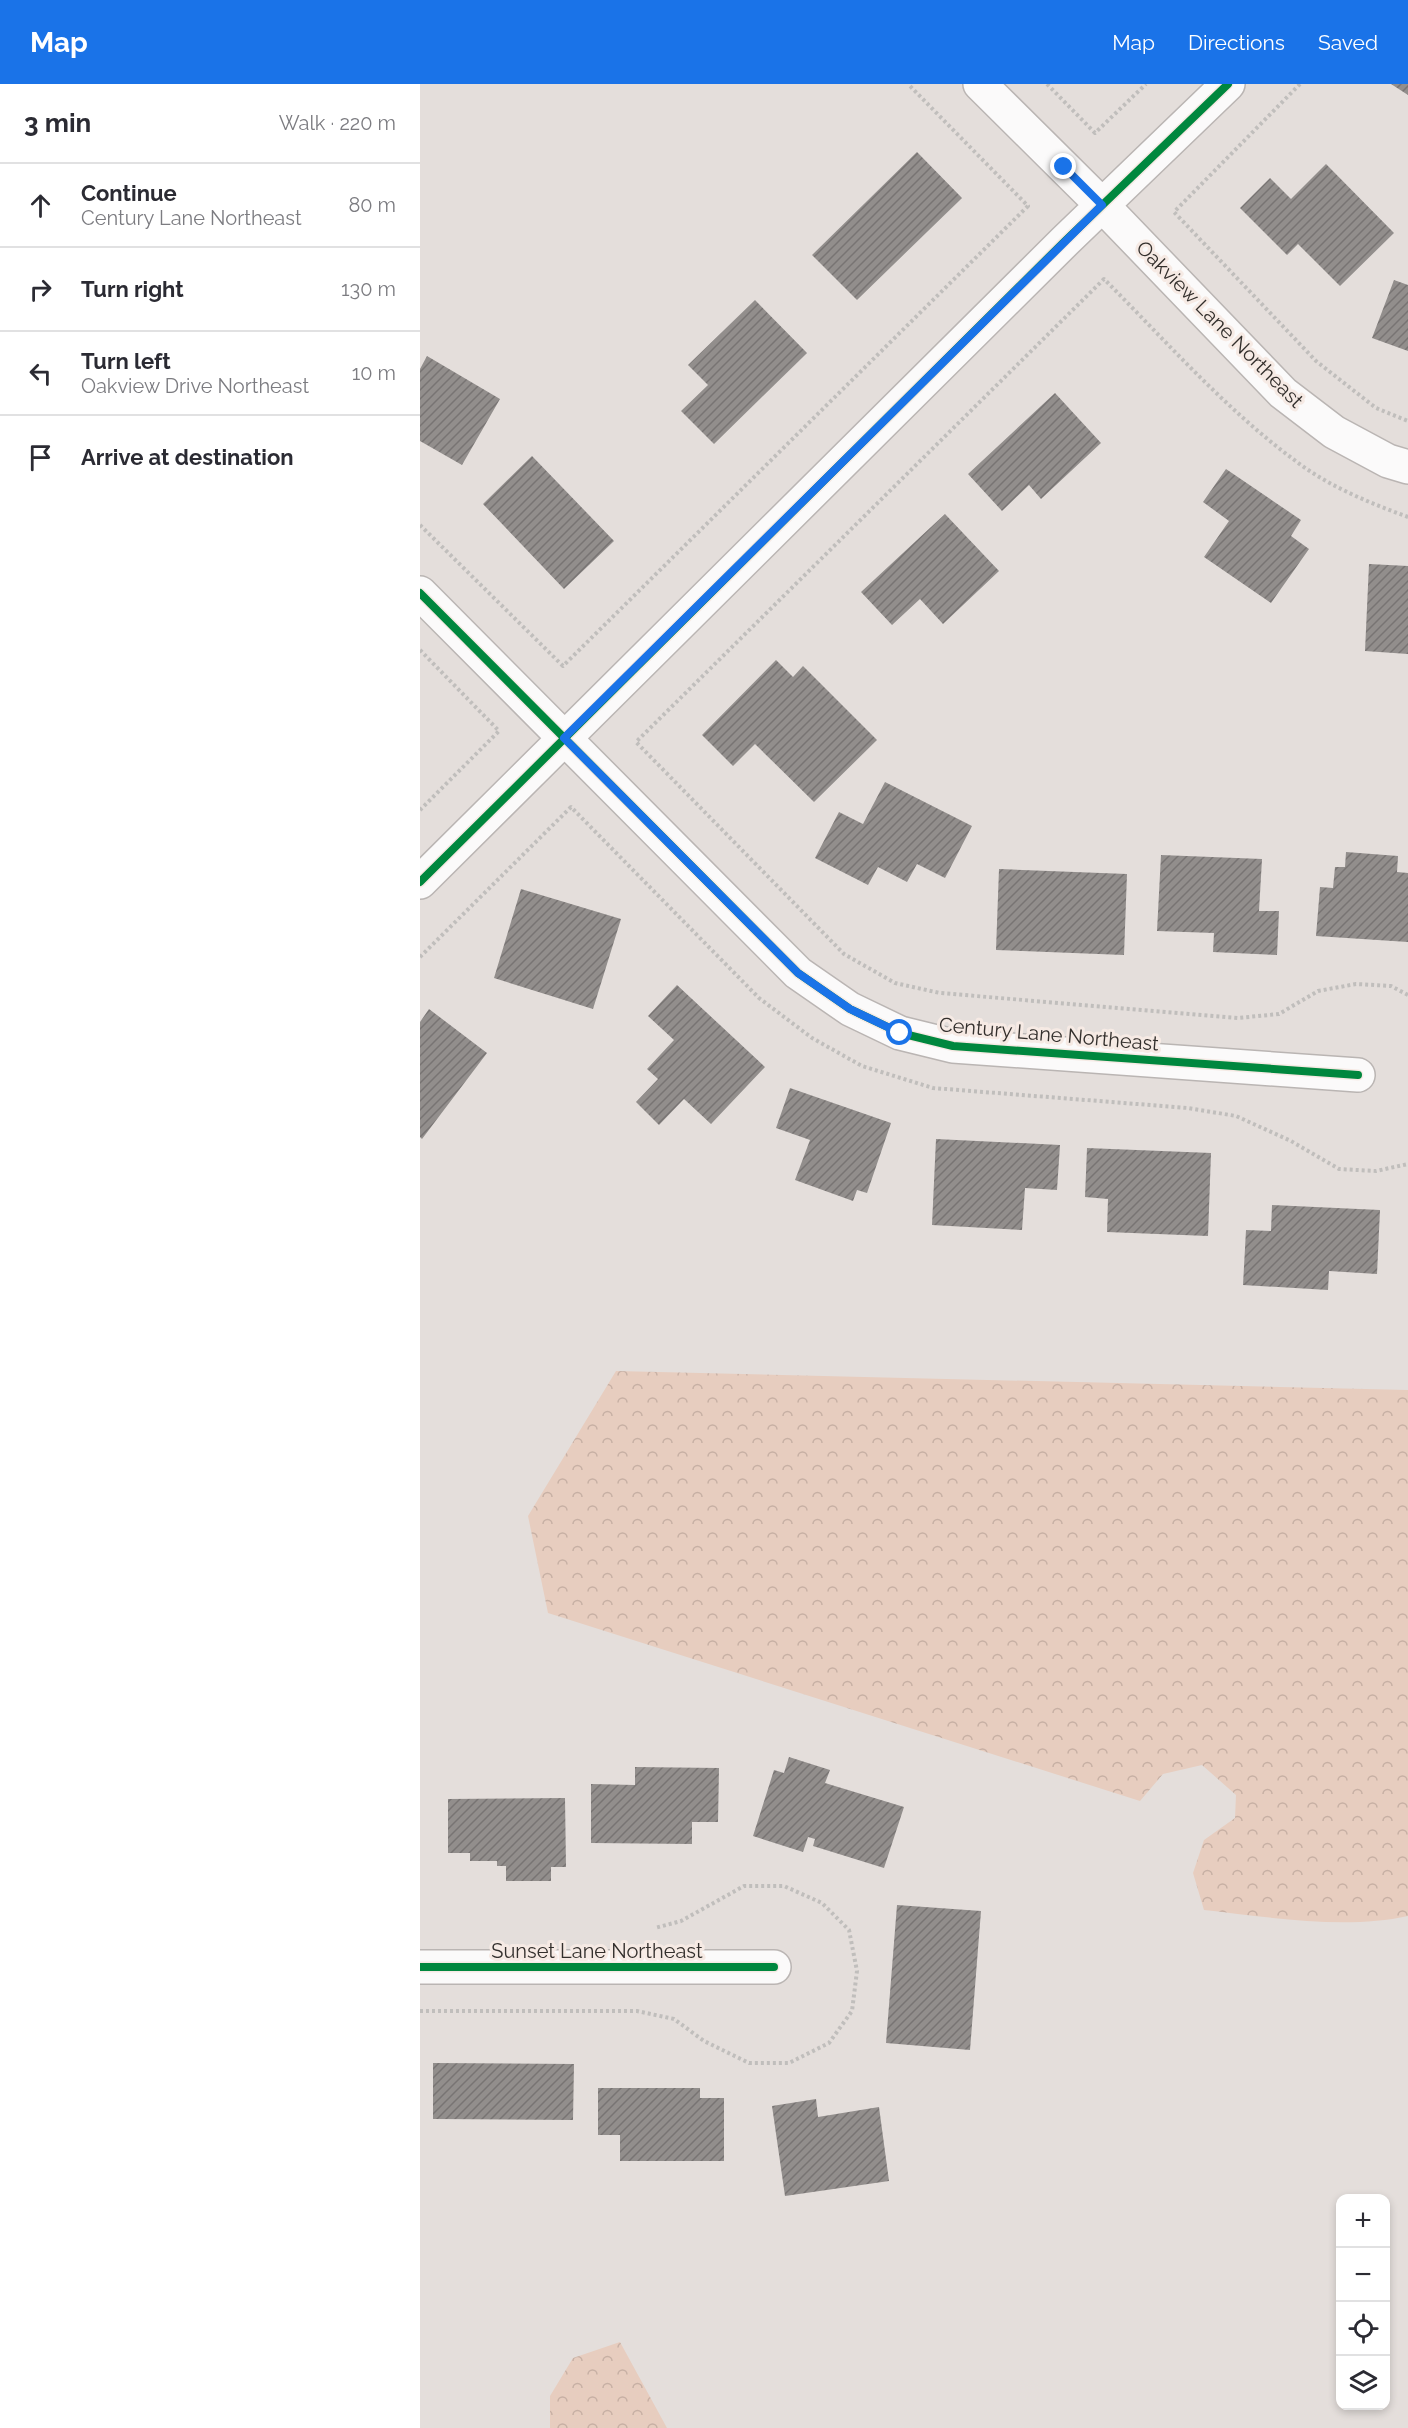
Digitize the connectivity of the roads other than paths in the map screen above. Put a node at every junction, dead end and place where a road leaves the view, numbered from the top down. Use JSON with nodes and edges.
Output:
{"nodes":[{"id":1,"x":980,"y":84,"type":"edge"},
{"id":2,"x":1228,"y":84,"type":"edge"},
{"id":3,"x":1102,"y":205,"type":"junction"},
{"id":4,"x":1408,"y":467,"type":"edge"},
{"id":5,"x":420,"y":593,"type":"edge"},
{"id":6,"x":564,"y":738,"type":"junction"},
{"id":7,"x":420,"y":882,"type":"edge"},
{"id":8,"x":1358,"y":1075,"type":"dead end"},
{"id":9,"x":420,"y":1967,"type":"edge"},
{"id":10,"x":774,"y":1967,"type":"dead end"}],
"edges":[{"from":1,"to":3,"type":"street","name":"Oakview Lane Northeast"},
{"from":2,"to":3,"type":"street"},
{"from":3,"to":4,"type":"street","name":"Oakview Lane Northeast"},
{"from":3,"to":6,"type":"street"},
{"from":5,"to":6,"type":"street","name":"Century Lane Northeast"},
{"from":6,"to":7,"type":"street"},
{"from":6,"to":8,"type":"street","name":"Century Lane Northeast"},
{"from":9,"to":10,"type":"street","name":"Sunset Lane Northeast"}]}
